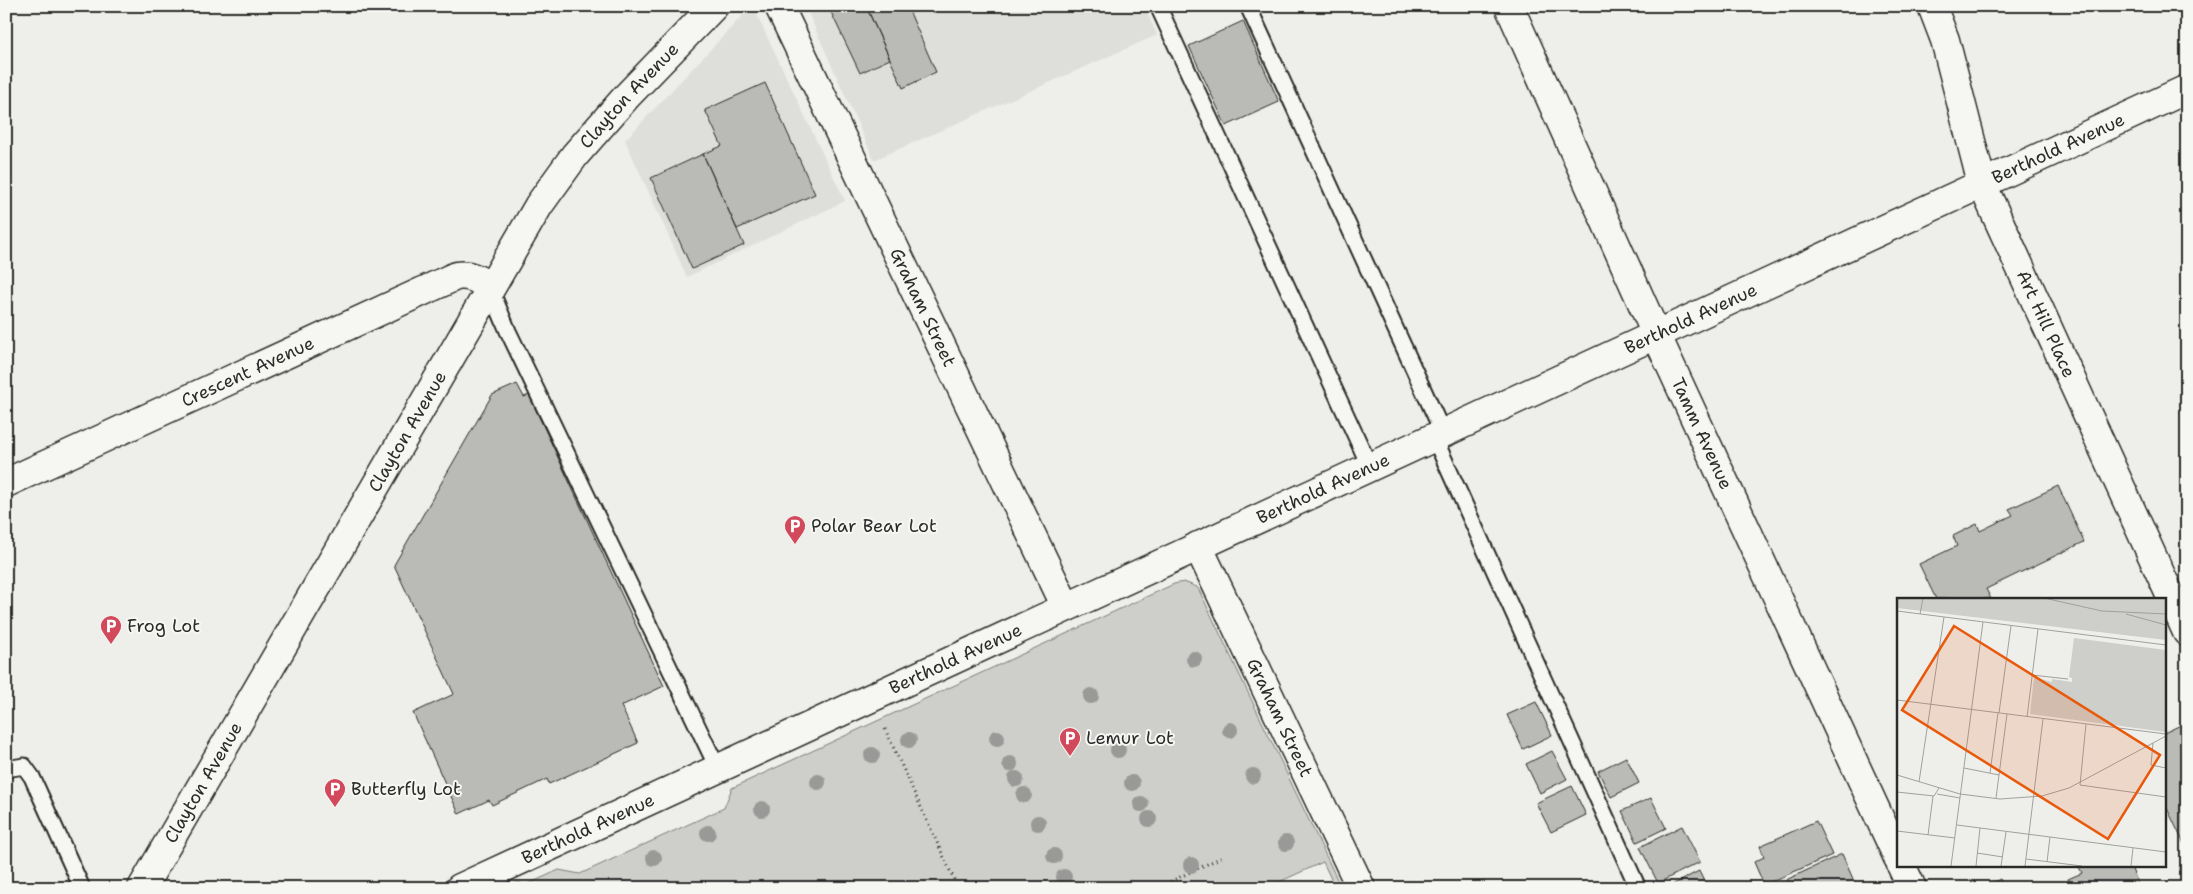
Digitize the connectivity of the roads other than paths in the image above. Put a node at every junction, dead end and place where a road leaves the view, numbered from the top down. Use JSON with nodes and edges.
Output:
{"nodes":[{"id":1,"x":714,"y":6,"type":"edge"},
{"id":2,"x":779,"y":6,"type":"edge"},
{"id":3,"x":1158,"y":6,"type":"edge"},
{"id":4,"x":1248,"y":6,"type":"edge"},
{"id":5,"x":1509,"y":6,"type":"edge"},
{"id":6,"x":1932,"y":6,"type":"edge"},
{"id":7,"x":2187,"y":89,"type":"edge"},
{"id":8,"x":1982,"y":184,"type":"junction"},
{"id":9,"x":490,"y":288,"type":"junction"},
{"id":10,"x":1656,"y":334,"type":"junction"},
{"id":11,"x":1439,"y":435,"type":"junction"},
{"id":12,"x":1370,"y":467,"type":"junction"},
{"id":13,"x":6,"y":483,"type":"edge"},
{"id":14,"x":1198,"y":546,"type":"junction"},
{"id":15,"x":1066,"y":607,"type":"junction"},
{"id":16,"x":2187,"y":632,"type":"edge"},
{"id":17,"x":6,"y":769,"type":"edge"},
{"id":18,"x":718,"y":769,"type":"junction"},
{"id":19,"x":1897,"y":856,"type":"edge"},
{"id":20,"x":1902,"y":866,"type":"edge"},
{"id":21,"x":143,"y":887,"type":"edge"},
{"id":22,"x":82,"y":888,"type":"edge"},
{"id":23,"x":460,"y":888,"type":"edge"},
{"id":24,"x":1361,"y":888,"type":"edge"},
{"id":25,"x":1638,"y":888,"type":"edge"},
{"id":26,"x":1912,"y":888,"type":"edge"}],
"edges":[{"from":1,"to":9,"type":"street","name":"Clayton Avenue"},
{"from":2,"to":15,"type":"street","name":"Graham Street"},
{"from":3,"to":12,"type":"lane"},
{"from":4,"to":11,"type":"lane"},
{"from":5,"to":10,"type":"street","name":"Tamm Avenue"},
{"from":6,"to":8,"type":"street","name":"Art Hill Place"},
{"from":7,"to":8,"type":"street","name":"Berthold Avenue"},
{"from":8,"to":10,"type":"street","name":"Berthold Avenue"},
{"from":8,"to":16,"type":"street","name":"Art Hill Place"},
{"from":9,"to":13,"type":"street","name":"Crescent Avenue"},
{"from":9,"to":18,"type":"lane"},
{"from":9,"to":21,"type":"street","name":"Clayton Avenue"},
{"from":10,"to":11,"type":"street","name":"Berthold Avenue"},
{"from":10,"to":19,"type":"street","name":"Tamm Avenue"},
{"from":11,"to":12,"type":"street","name":"Berthold Avenue"},
{"from":11,"to":25,"type":"lane"},
{"from":12,"to":14,"type":"street","name":"Berthold Avenue"},
{"from":14,"to":15,"type":"street","name":"Berthold Avenue"},
{"from":14,"to":24,"type":"street","name":"Graham Street"},
{"from":15,"to":18,"type":"street","name":"Berthold Avenue"},
{"from":17,"to":22,"type":"lane"},
{"from":18,"to":23,"type":"street","name":"Berthold Avenue"},
{"from":20,"to":26,"type":"street"}]}
